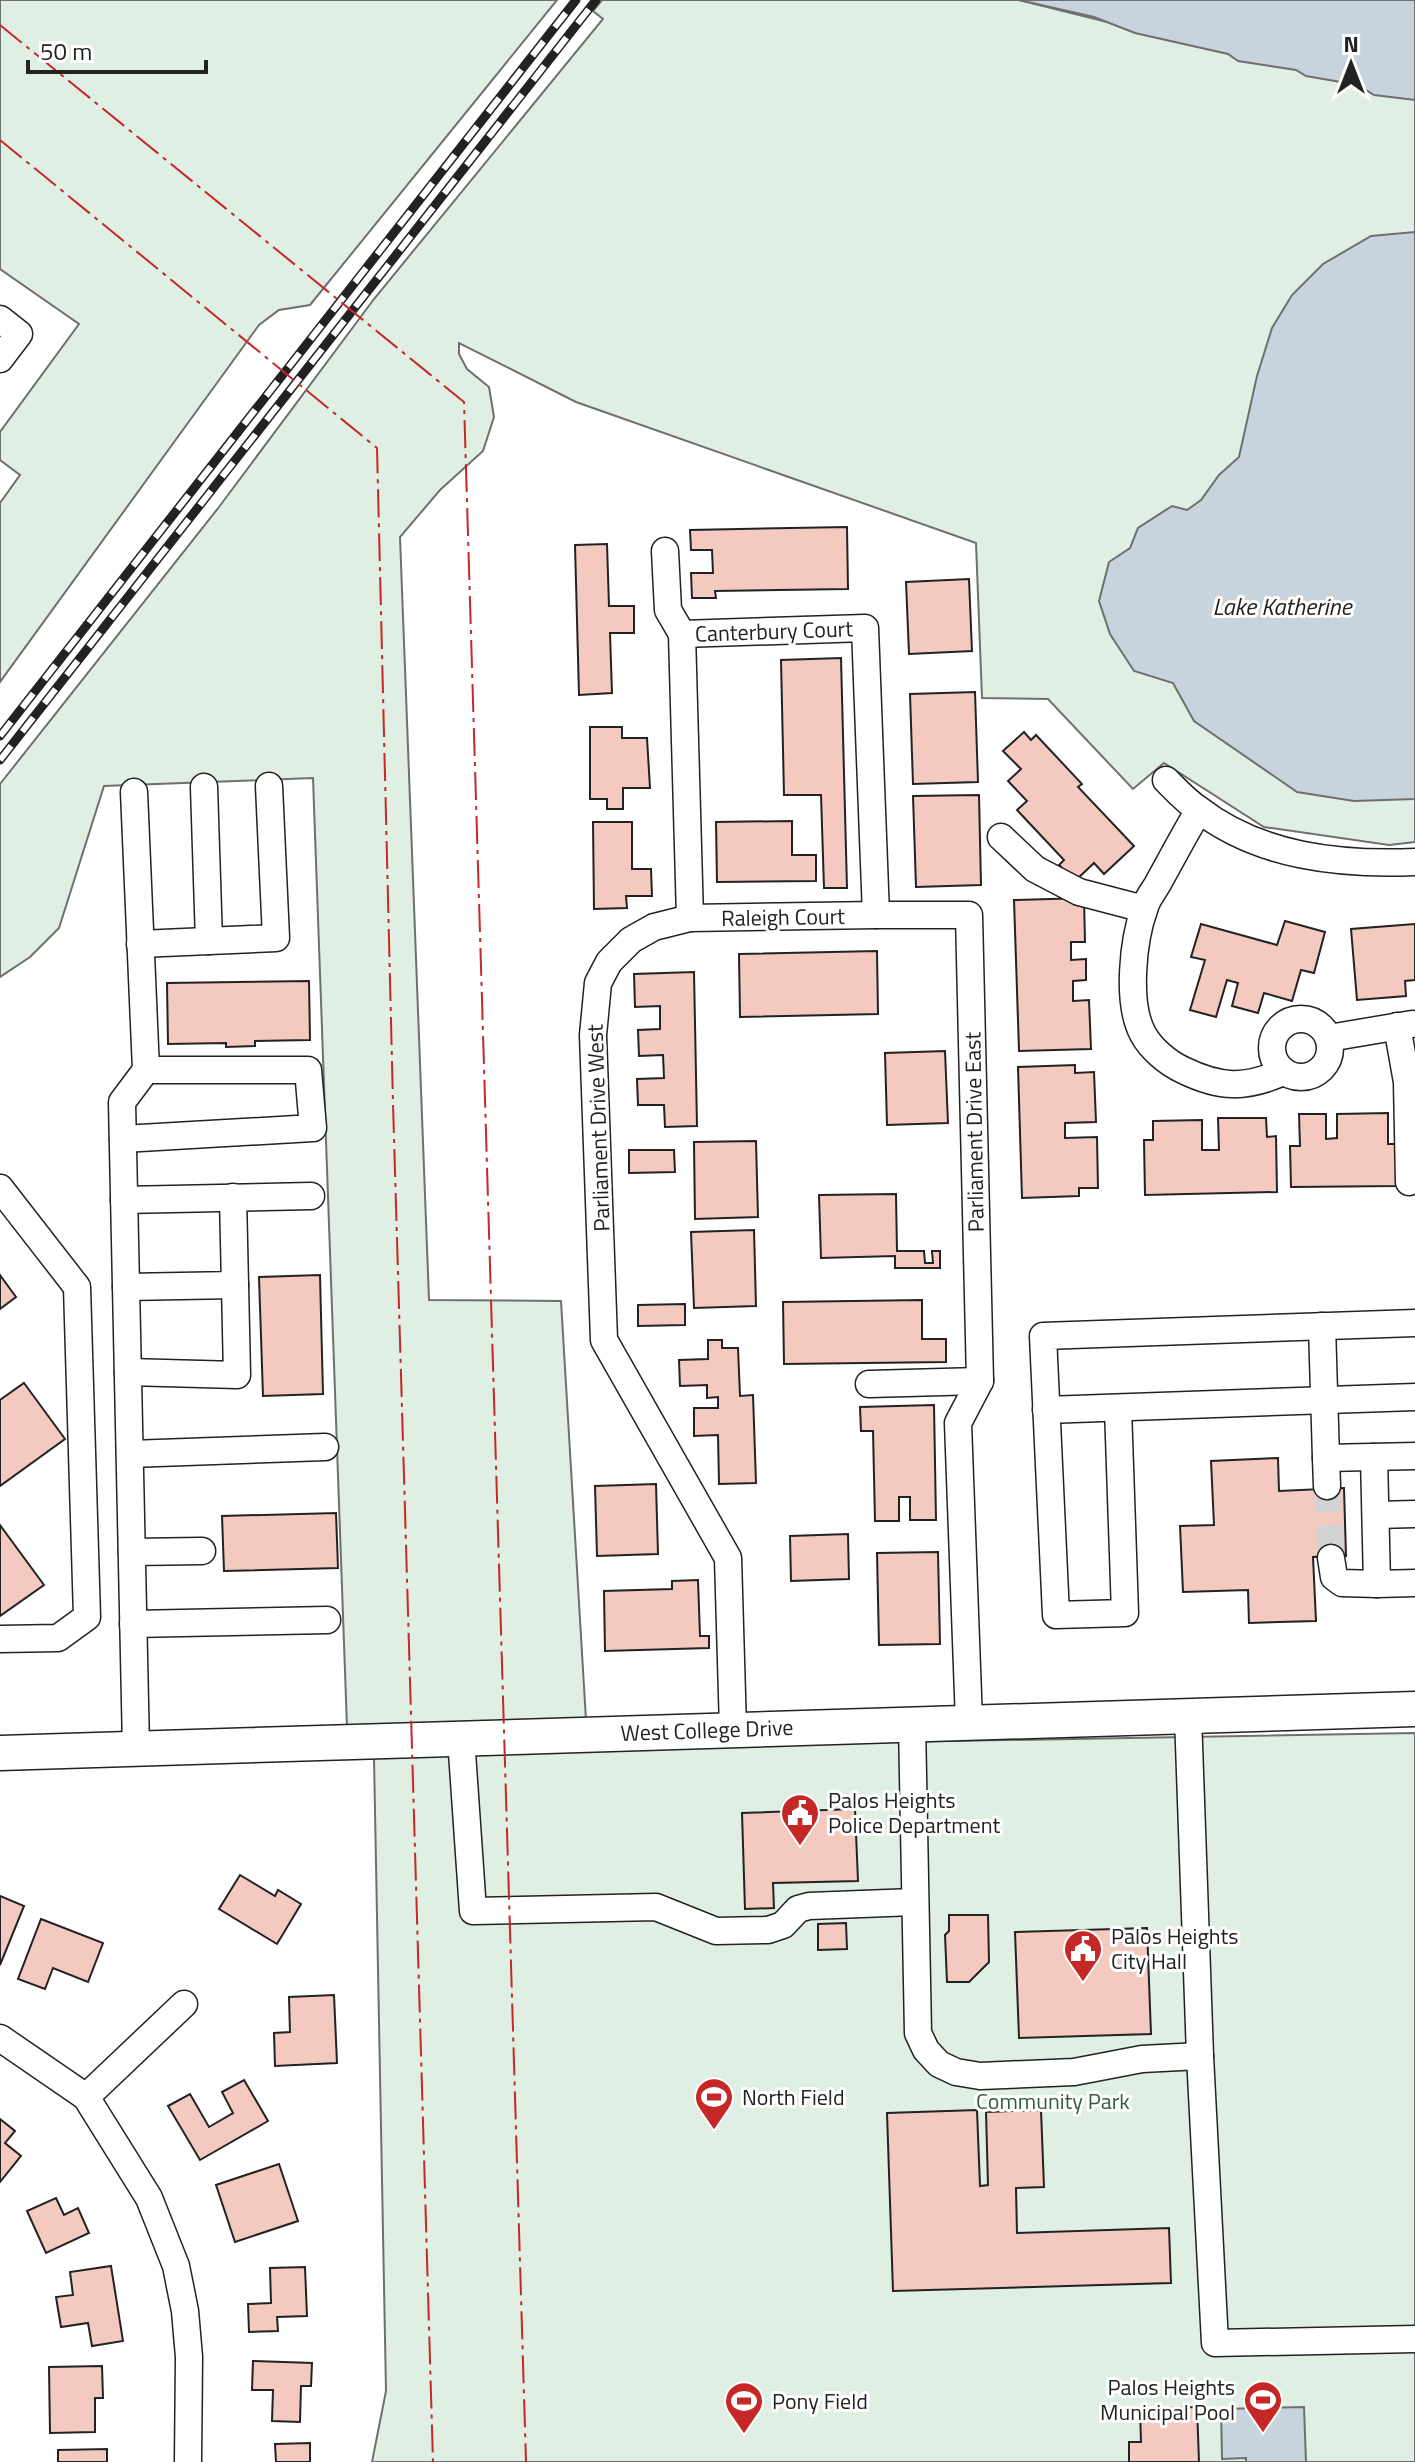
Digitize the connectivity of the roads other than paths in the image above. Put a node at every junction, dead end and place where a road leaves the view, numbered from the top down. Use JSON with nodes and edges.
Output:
{"nodes":[{"id":1,"x":0,"y":319,"type":"edge"},
{"id":2,"x":0,"y":359,"type":"edge"},
{"id":3,"x":665,"y":551,"type":"dead end"},
{"id":4,"x":682,"y":634,"type":"junction"},
{"id":5,"x":1166,"y":780,"type":"dead end"},
{"id":6,"x":269,"y":786,"type":"dead end"},
{"id":7,"x":204,"y":787,"type":"dead end"},
{"id":8,"x":134,"y":792,"type":"dead end"},
{"id":9,"x":1199,"y":810,"type":"junction"},
{"id":10,"x":1001,"y":837,"type":"dead end"},
{"id":11,"x":1415,"y":862,"type":"edge"},
{"id":12,"x":1144,"y":909,"type":"junction"},
{"id":13,"x":876,"y":915,"type":"junction"},
{"id":14,"x":690,"y":918,"type":"junction"},
{"id":15,"x":209,"y":941,"type":"junction"},
{"id":16,"x":140,"y":944,"type":"junction"},
{"id":17,"x":1406,"y":1025,"type":"edge"},
{"id":18,"x":1329,"y":1038,"type":"junction"},
{"id":19,"x":146,"y":1070,"type":"junction"},
{"id":20,"x":1283,"y":1072,"type":"junction"},
{"id":21,"x":123,"y":1139,"type":"junction"},
{"id":22,"x":1409,"y":1182,"type":"dead end"},
{"id":23,"x":0,"y":1188,"type":"edge"},
{"id":24,"x":311,"y":1196,"type":"dead end"},
{"id":25,"x":233,"y":1197,"type":"junction"},
{"id":26,"x":124,"y":1200,"type":"junction"},
{"id":27,"x":235,"y":1285,"type":"junction"},
{"id":28,"x":126,"y":1287,"type":"junction"},
{"id":29,"x":1415,"y":1323,"type":"edge"},
{"id":30,"x":1322,"y":1326,"type":"junction"},
{"id":31,"x":128,"y":1372,"type":"junction"},
{"id":32,"x":980,"y":1381,"type":"junction"},
{"id":33,"x":869,"y":1384,"type":"dead end"},
{"id":34,"x":1415,"y":1397,"type":"edge"},
{"id":35,"x":1325,"y":1401,"type":"junction"},
{"id":36,"x":1118,"y":1408,"type":"junction"},
{"id":37,"x":1046,"y":1410,"type":"junction"},
{"id":38,"x":325,"y":1447,"type":"dead end"},
{"id":39,"x":130,"y":1454,"type":"junction"},
{"id":40,"x":1415,"y":1456,"type":"edge"},
{"id":41,"x":1374,"y":1457,"type":"junction"},
{"id":42,"x":1326,"y":1458,"type":"junction"},
{"id":43,"x":1327,"y":1486,"type":"tunnel mouth"},
{"id":44,"x":1415,"y":1514,"type":"edge"},
{"id":45,"x":1376,"y":1515,"type":"junction"},
{"id":46,"x":202,"y":1551,"type":"dead end"},
{"id":47,"x":132,"y":1552,"type":"junction"},
{"id":48,"x":1331,"y":1558,"type":"tunnel mouth"},
{"id":49,"x":1415,"y":1583,"type":"edge"},
{"id":50,"x":1377,"y":1584,"type":"junction"},
{"id":51,"x":327,"y":1620,"type":"dead end"},
{"id":52,"x":133,"y":1624,"type":"junction"},
{"id":53,"x":0,"y":1639,"type":"edge"},
{"id":54,"x":1415,"y":1709,"type":"edge"},
{"id":55,"x":1188,"y":1716,"type":"junction"},
{"id":56,"x":969,"y":1722,"type":"junction"},
{"id":57,"x":912,"y":1724,"type":"junction"},
{"id":58,"x":733,"y":1729,"type":"junction"},
{"id":59,"x":461,"y":1738,"type":"junction"},
{"id":60,"x":136,"y":1748,"type":"junction"},
{"id":61,"x":0,"y":1753,"type":"edge"},
{"id":62,"x":914,"y":1902,"type":"junction"},
{"id":63,"x":184,"y":2004,"type":"dead end"},
{"id":64,"x":0,"y":2038,"type":"edge"},
{"id":65,"x":1200,"y":2056,"type":"junction"},
{"id":66,"x":86,"y":2097,"type":"junction"},
{"id":67,"x":1415,"y":2339,"type":"edge"},
{"id":68,"x":188,"y":2462,"type":"edge"}],
"edges":[{"from":1,"to":2,"type":"street"},
{"from":3,"to":4,"type":"street"},
{"from":4,"to":13,"type":"street","name":"Canterbury Court"},
{"from":4,"to":14,"type":"street"},
{"from":5,"to":9,"type":"street"},
{"from":6,"to":15,"type":"street"},
{"from":7,"to":15,"type":"street"},
{"from":8,"to":16,"type":"street"},
{"from":9,"to":11,"type":"street"},
{"from":9,"to":12,"type":"street"},
{"from":10,"to":12,"type":"street"},
{"from":12,"to":20,"type":"street"},
{"from":13,"to":14,"type":"street","name":"Raleigh Court"},
{"from":13,"to":32,"type":"street","name":"Parliament Drive East"},
{"from":14,"to":58,"type":"street","name":"Parliament Drive West"},
{"from":15,"to":16,"type":"street"},
{"from":16,"to":19,"type":"street"},
{"from":17,"to":18,"type":"street"},
{"from":17,"to":22,"type":"street"},
{"from":18,"to":20,"type":"street"},
{"from":18,"to":20,"type":"street"},
{"from":19,"to":21,"type":"street"},
{"from":19,"to":21,"type":"street"},
{"from":21,"to":26,"type":"street"},
{"from":23,"to":53,"type":"street"},
{"from":24,"to":25,"type":"street"},
{"from":25,"to":26,"type":"street"},
{"from":25,"to":27,"type":"street"},
{"from":26,"to":28,"type":"street"},
{"from":27,"to":28,"type":"street"},
{"from":27,"to":31,"type":"street"},
{"from":28,"to":31,"type":"street"},
{"from":29,"to":30,"type":"street"},
{"from":30,"to":35,"type":"street"},
{"from":30,"to":37,"type":"street"},
{"from":31,"to":39,"type":"street"},
{"from":32,"to":33,"type":"street"},
{"from":32,"to":56,"type":"street","name":"Parliament Drive East"},
{"from":34,"to":35,"type":"street"},
{"from":35,"to":36,"type":"street"},
{"from":35,"to":42,"type":"street"},
{"from":36,"to":37,"type":"street"},
{"from":36,"to":37,"type":"street"},
{"from":38,"to":39,"type":"street"},
{"from":39,"to":47,"type":"street"},
{"from":40,"to":41,"type":"street"},
{"from":41,"to":42,"type":"street"},
{"from":41,"to":45,"type":"street"},
{"from":42,"to":43,"type":"street"},
{"from":44,"to":45,"type":"street"},
{"from":45,"to":50,"type":"street"},
{"from":46,"to":47,"type":"street"},
{"from":47,"to":52,"type":"street"},
{"from":48,"to":50,"type":"street"},
{"from":49,"to":50,"type":"street"},
{"from":51,"to":52,"type":"street"},
{"from":52,"to":60,"type":"street"},
{"from":54,"to":55,"type":"main road","name":"West College Drive"},
{"from":55,"to":56,"type":"main road","name":"West College Drive"},
{"from":55,"to":65,"type":"street"},
{"from":56,"to":57,"type":"main road","name":"West College Drive"},
{"from":57,"to":58,"type":"main road","name":"West College Drive"},
{"from":57,"to":62,"type":"street"},
{"from":58,"to":59,"type":"main road","name":"West College Drive"},
{"from":59,"to":60,"type":"main road","name":"West College Drive"},
{"from":59,"to":62,"type":"street"},
{"from":60,"to":61,"type":"main road","name":"West College Drive"},
{"from":62,"to":65,"type":"street"},
{"from":63,"to":66,"type":"street"},
{"from":64,"to":66,"type":"street"},
{"from":65,"to":67,"type":"street"},
{"from":66,"to":68,"type":"street"}]}
